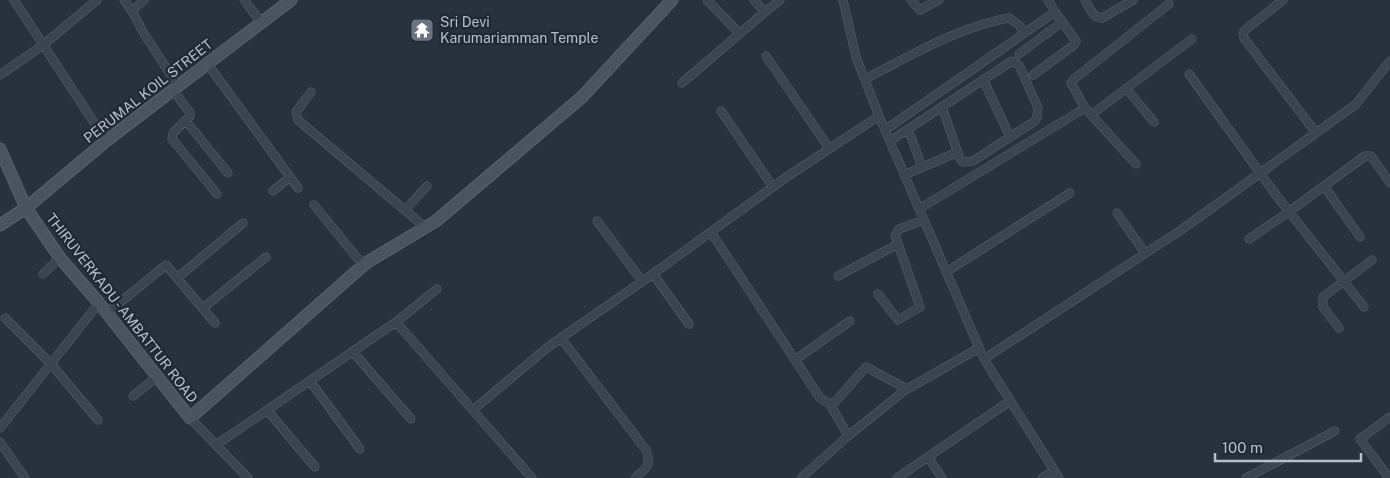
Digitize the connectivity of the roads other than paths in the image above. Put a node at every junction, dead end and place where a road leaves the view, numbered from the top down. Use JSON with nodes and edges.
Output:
{"nodes":[{"id":1,"x":14,"y":0,"type":"edge"},
{"id":2,"x":97,"y":0,"type":"edge"},
{"id":3,"x":124,"y":0,"type":"edge"},
{"id":4,"x":144,"y":0,"type":"edge"},
{"id":5,"x":244,"y":0,"type":"edge"},
{"id":6,"x":291,"y":0,"type":"edge"},
{"id":7,"x":672,"y":0,"type":"edge"},
{"id":8,"x":707,"y":0,"type":"edge"},
{"id":9,"x":754,"y":0,"type":"edge"},
{"id":10,"x":780,"y":0,"type":"edge"},
{"id":11,"x":843,"y":0,"type":"edge"},
{"id":12,"x":912,"y":0,"type":"edge"},
{"id":13,"x":939,"y":0,"type":"edge"},
{"id":14,"x":1085,"y":0,"type":"edge"},
{"id":15,"x":1133,"y":0,"type":"edge"},
{"id":16,"x":1283,"y":0,"type":"edge"},
{"id":17,"x":1051,"y":1,"type":"edge"},
{"id":18,"x":1169,"y":4,"type":"dead end"},
{"id":19,"x":132,"y":11,"type":"junction"},
{"id":20,"x":765,"y":12,"type":"junction"},
{"id":21,"x":1055,"y":12,"type":"junction"},
{"id":22,"x":261,"y":22,"type":"junction"},
{"id":23,"x":1062,"y":22,"type":"junction"},
{"id":24,"x":1025,"y":33,"type":"junction"},
{"id":25,"x":740,"y":34,"type":"junction"},
{"id":26,"x":1192,"y":39,"type":"dead end"},
{"id":27,"x":43,"y":45,"type":"junction"},
{"id":28,"x":1019,"y":54,"type":"dead end"},
{"id":29,"x":766,"y":56,"type":"dead end"},
{"id":30,"x":1390,"y":61,"type":"edge"},
{"id":31,"x":207,"y":63,"type":"junction"},
{"id":32,"x":1189,"y":74,"type":"dead end"},
{"id":33,"x":0,"y":75,"type":"edge"},
{"id":34,"x":1033,"y":75,"type":"dead end"},
{"id":35,"x":865,"y":79,"type":"junction"},
{"id":36,"x":983,"y":79,"type":"junction"},
{"id":37,"x":682,"y":83,"type":"dead end"},
{"id":38,"x":175,"y":88,"type":"junction"},
{"id":39,"x":1126,"y":88,"type":"junction"},
{"id":40,"x":311,"y":92,"type":"dead end"},
{"id":41,"x":942,"y":106,"type":"junction"},
{"id":42,"x":1085,"y":108,"type":"junction"},
{"id":43,"x":721,"y":112,"type":"dead end"},
{"id":44,"x":1091,"y":115,"type":"junction"},
{"id":45,"x":879,"y":116,"type":"junction"},
{"id":46,"x":186,"y":121,"type":"junction"},
{"id":47,"x":1154,"y":122,"type":"dead end"},
{"id":48,"x":908,"y":129,"type":"junction"},
{"id":49,"x":885,"y":130,"type":"junction"},
{"id":50,"x":1316,"y":134,"type":"junction"},
{"id":51,"x":1010,"y":137,"type":"junction"},
{"id":52,"x":106,"y":141,"type":"junction"},
{"id":53,"x":890,"y":141,"type":"junction"},
{"id":54,"x":829,"y":148,"type":"junction"},
{"id":55,"x":0,"y":149,"type":"edge"},
{"id":56,"x":958,"y":152,"type":"junction"},
{"id":57,"x":1136,"y":164,"type":"dead end"},
{"id":58,"x":922,"y":167,"type":"junction"},
{"id":59,"x":228,"y":173,"type":"dead end"},
{"id":60,"x":1261,"y":173,"type":"junction"},
{"id":61,"x":904,"y":175,"type":"junction"},
{"id":62,"x":290,"y":178,"type":"junction"},
{"id":63,"x":1390,"y":183,"type":"edge"},
{"id":64,"x":427,"y":186,"type":"dead end"},
{"id":65,"x":1324,"y":186,"type":"junction"},
{"id":66,"x":773,"y":187,"type":"junction"},
{"id":67,"x":298,"y":188,"type":"dead end"},
{"id":68,"x":273,"y":191,"type":"dead end"},
{"id":69,"x":1070,"y":193,"type":"dead end"},
{"id":70,"x":217,"y":194,"type":"dead end"},
{"id":71,"x":314,"y":205,"type":"dead end"},
{"id":72,"x":26,"y":208,"type":"junction"},
{"id":73,"x":919,"y":208,"type":"junction"},
{"id":74,"x":405,"y":210,"type":"junction"},
{"id":75,"x":1290,"y":211,"type":"junction"},
{"id":76,"x":1117,"y":213,"type":"dead end"},
{"id":77,"x":924,"y":220,"type":"junction"},
{"id":78,"x":597,"y":221,"type":"dead end"},
{"id":79,"x":243,"y":223,"type":"dead end"},
{"id":80,"x":0,"y":225,"type":"edge"},
{"id":81,"x":426,"y":228,"type":"junction"},
{"id":82,"x":710,"y":232,"type":"junction"},
{"id":83,"x":1360,"y":237,"type":"dead end"},
{"id":84,"x":1248,"y":239,"type":"dead end"},
{"id":85,"x":898,"y":244,"type":"junction"},
{"id":86,"x":1145,"y":253,"type":"junction"},
{"id":87,"x":266,"y":257,"type":"dead end"},
{"id":88,"x":60,"y":258,"type":"junction"},
{"id":89,"x":1372,"y":260,"type":"dead end"},
{"id":90,"x":363,"y":265,"type":"junction"},
{"id":91,"x":946,"y":272,"type":"junction"},
{"id":92,"x":43,"y":274,"type":"dead end"},
{"id":93,"x":653,"y":274,"type":"junction"},
{"id":94,"x":838,"y":276,"type":"dead end"},
{"id":95,"x":177,"y":278,"type":"junction"},
{"id":96,"x":642,"y":281,"type":"junction"},
{"id":97,"x":1344,"y":281,"type":"junction"},
{"id":98,"x":438,"y":289,"type":"dead end"},
{"id":99,"x":878,"y":294,"type":"dead end"},
{"id":100,"x":99,"y":303,"type":"junction"},
{"id":101,"x":1364,"y":307,"type":"dead end"},
{"id":102,"x":203,"y":308,"type":"junction"},
{"id":103,"x":107,"y":313,"type":"junction"},
{"id":104,"x":5,"y":318,"type":"dead end"},
{"id":105,"x":850,"y":321,"type":"dead end"},
{"id":106,"x":215,"y":322,"type":"dead end"},
{"id":107,"x":396,"y":322,"type":"junction"},
{"id":108,"x":689,"y":324,"type":"dead end"},
{"id":109,"x":1339,"y":328,"type":"dead end"},
{"id":110,"x":561,"y":338,"type":"junction"},
{"id":111,"x":979,"y":348,"type":"junction"},
{"id":112,"x":352,"y":352,"type":"junction"},
{"id":113,"x":984,"y":359,"type":"junction"},
{"id":114,"x":795,"y":360,"type":"junction"},
{"id":115,"x":51,"y":364,"type":"junction"},
{"id":116,"x":158,"y":376,"type":"junction"},
{"id":117,"x":310,"y":381,"type":"junction"},
{"id":118,"x":907,"y":388,"type":"junction"},
{"id":119,"x":133,"y":396,"type":"dead end"},
{"id":120,"x":1010,"y":401,"type":"junction"},
{"id":121,"x":830,"y":404,"type":"junction"},
{"id":122,"x":267,"y":410,"type":"junction"},
{"id":123,"x":472,"y":410,"type":"junction"},
{"id":124,"x":1390,"y":417,"type":"edge"},
{"id":125,"x":190,"y":418,"type":"junction"},
{"id":126,"x":411,"y":419,"type":"dead end"},
{"id":127,"x":98,"y":420,"type":"dead end"},
{"id":128,"x":0,"y":428,"type":"edge"},
{"id":129,"x":1335,"y":431,"type":"dead end"},
{"id":130,"x":848,"y":436,"type":"junction"},
{"id":131,"x":0,"y":442,"type":"edge"},
{"id":132,"x":216,"y":445,"type":"junction"},
{"id":133,"x":360,"y":449,"type":"dead end"},
{"id":134,"x":928,"y":456,"type":"junction"},
{"id":135,"x":315,"y":467,"type":"dead end"},
{"id":136,"x":1054,"y":470,"type":"junction"},
{"id":137,"x":25,"y":478,"type":"edge"},
{"id":138,"x":248,"y":478,"type":"edge"},
{"id":139,"x":531,"y":478,"type":"edge"},
{"id":140,"x":635,"y":478,"type":"edge"},
{"id":141,"x":801,"y":478,"type":"edge"},
{"id":142,"x":897,"y":478,"type":"edge"},
{"id":143,"x":942,"y":478,"type":"edge"},
{"id":144,"x":1042,"y":478,"type":"edge"},
{"id":145,"x":1059,"y":478,"type":"edge"},
{"id":146,"x":1246,"y":478,"type":"edge"},
{"id":147,"x":1389,"y":478,"type":"edge"}],
"edges":[{"from":1,"to":27,"type":"street"},
{"from":2,"to":27,"type":"street"},
{"from":3,"to":19,"type":"street"},
{"from":4,"to":19,"type":"street"},
{"from":5,"to":22,"type":"street"},
{"from":6,"to":22,"type":"main road","name":"PERUMAL KOIL STREET"},
{"from":7,"to":81,"type":"main road","name":"THIRUVERKADU - AMBATTUR ROAD"},
{"from":8,"to":25,"type":"street"},
{"from":9,"to":20,"type":"street"},
{"from":10,"to":20,"type":"street"},
{"from":11,"to":35,"type":"street"},
{"from":12,"to":13,"type":"street"},
{"from":14,"to":15,"type":"street"},
{"from":16,"to":50,"type":"street"},
{"from":17,"to":21,"type":"street"},
{"from":18,"to":42,"type":"street"},
{"from":19,"to":38,"type":"street"},
{"from":20,"to":25,"type":"street"},
{"from":21,"to":23,"type":"street"},
{"from":21,"to":24,"type":"street"},
{"from":22,"to":31,"type":"main road","name":"PERUMAL KOIL STREET"},
{"from":23,"to":28,"type":"street"},
{"from":23,"to":34,"type":"street"},
{"from":24,"to":35,"type":"street"},
{"from":24,"to":49,"type":"street"},
{"from":25,"to":37,"type":"street"},
{"from":26,"to":39,"type":"street"},
{"from":27,"to":33,"type":"street"},
{"from":27,"to":52,"type":"street"},
{"from":29,"to":54,"type":"street"},
{"from":30,"to":50,"type":"street"},
{"from":31,"to":38,"type":"main road","name":"PERUMAL KOIL STREET"},
{"from":31,"to":62,"type":"street"},
{"from":32,"to":60,"type":"street"},
{"from":35,"to":45,"type":"street"},
{"from":36,"to":41,"type":"street"},
{"from":36,"to":51,"type":"street"},
{"from":36,"to":51,"type":"street"},
{"from":38,"to":46,"type":"street"},
{"from":38,"to":52,"type":"main road","name":"PERUMAL KOIL STREET"},
{"from":39,"to":44,"type":"street"},
{"from":39,"to":47,"type":"street"},
{"from":40,"to":74,"type":"street"},
{"from":41,"to":48,"type":"street"},
{"from":41,"to":56,"type":"street"},
{"from":42,"to":44,"type":"street"},
{"from":42,"to":73,"type":"street"},
{"from":43,"to":66,"type":"street"},
{"from":44,"to":57,"type":"street"},
{"from":45,"to":49,"type":"street"},
{"from":45,"to":54,"type":"street"},
{"from":46,"to":59,"type":"street"},
{"from":46,"to":70,"type":"street"},
{"from":48,"to":53,"type":"street"},
{"from":48,"to":58,"type":"street"},
{"from":49,"to":53,"type":"street"},
{"from":50,"to":60,"type":"street"},
{"from":51,"to":56,"type":"street"},
{"from":52,"to":72,"type":"main road","name":"PERUMAL KOIL STREET"},
{"from":53,"to":61,"type":"street"},
{"from":54,"to":66,"type":"street"},
{"from":55,"to":72,"type":"main road"},
{"from":56,"to":58,"type":"street"},
{"from":58,"to":61,"type":"street"},
{"from":60,"to":75,"type":"street"},
{"from":60,"to":86,"type":"street"},
{"from":61,"to":73,"type":"street"},
{"from":62,"to":67,"type":"street"},
{"from":62,"to":68,"type":"street"},
{"from":63,"to":65,"type":"street"},
{"from":64,"to":74,"type":"street"},
{"from":65,"to":75,"type":"street"},
{"from":65,"to":83,"type":"street"},
{"from":66,"to":82,"type":"street"},
{"from":69,"to":91,"type":"street"},
{"from":71,"to":90,"type":"street"},
{"from":72,"to":80,"type":"main road","name":"THIRUVERKADU - AMBATTUR ROAD"},
{"from":72,"to":88,"type":"main road","name":"THIRUVERKADU - AMBATTUR ROAD"},
{"from":73,"to":77,"type":"street"},
{"from":74,"to":81,"type":"street"},
{"from":75,"to":84,"type":"street"},
{"from":75,"to":97,"type":"street"},
{"from":76,"to":86,"type":"street"},
{"from":77,"to":85,"type":"street"},
{"from":77,"to":91,"type":"street"},
{"from":78,"to":96,"type":"street"},
{"from":79,"to":95,"type":"street"},
{"from":81,"to":90,"type":"main road","name":"THIRUVERKADU - AMBATTUR ROAD"},
{"from":82,"to":93,"type":"street"},
{"from":82,"to":114,"type":"street"},
{"from":85,"to":94,"type":"street"},
{"from":85,"to":99,"type":"street"},
{"from":86,"to":113,"type":"street"},
{"from":87,"to":102,"type":"street"},
{"from":88,"to":92,"type":"street"},
{"from":88,"to":100,"type":"main road","name":"THIRUVERKADU - AMBATTUR ROAD"},
{"from":89,"to":97,"type":"street"},
{"from":90,"to":125,"type":"main road","name":"THIRUVERKADU - AMBATTUR ROAD"},
{"from":91,"to":111,"type":"street"},
{"from":93,"to":96,"type":"street"},
{"from":93,"to":108,"type":"street"},
{"from":95,"to":102,"type":"street"},
{"from":95,"to":103,"type":"street"},
{"from":96,"to":110,"type":"street"},
{"from":97,"to":101,"type":"street"},
{"from":97,"to":109,"type":"street"},
{"from":98,"to":107,"type":"street"},
{"from":100,"to":103,"type":"main road","name":"THIRUVERKADU - AMBATTUR ROAD"},
{"from":100,"to":115,"type":"street"},
{"from":102,"to":106,"type":"street"},
{"from":103,"to":116,"type":"main road","name":"THIRUVERKADU - AMBATTUR ROAD"},
{"from":104,"to":115,"type":"street"},
{"from":105,"to":114,"type":"street"},
{"from":107,"to":112,"type":"street"},
{"from":107,"to":123,"type":"street"},
{"from":110,"to":123,"type":"street"},
{"from":110,"to":140,"type":"street"},
{"from":111,"to":113,"type":"street"},
{"from":111,"to":118,"type":"street"},
{"from":112,"to":117,"type":"street"},
{"from":112,"to":126,"type":"street"},
{"from":113,"to":120,"type":"street"},
{"from":114,"to":121,"type":"street"},
{"from":115,"to":127,"type":"street"},
{"from":115,"to":128,"type":"street"},
{"from":116,"to":119,"type":"street"},
{"from":116,"to":125,"type":"main road","name":"THIRUVERKADU - AMBATTUR ROAD"},
{"from":117,"to":122,"type":"street"},
{"from":117,"to":133,"type":"street"},
{"from":118,"to":121,"type":"street"},
{"from":118,"to":130,"type":"street"},
{"from":120,"to":134,"type":"street"},
{"from":120,"to":136,"type":"street"},
{"from":121,"to":130,"type":"street"},
{"from":122,"to":132,"type":"street"},
{"from":122,"to":135,"type":"street"},
{"from":123,"to":139,"type":"street"},
{"from":124,"to":147,"type":"street"},
{"from":125,"to":132,"type":"street"},
{"from":129,"to":146,"type":"street"},
{"from":130,"to":141,"type":"street"},
{"from":131,"to":137,"type":"street"},
{"from":132,"to":138,"type":"street"},
{"from":134,"to":142,"type":"street"},
{"from":134,"to":143,"type":"street"},
{"from":136,"to":144,"type":"street"},
{"from":136,"to":145,"type":"street"}]}
